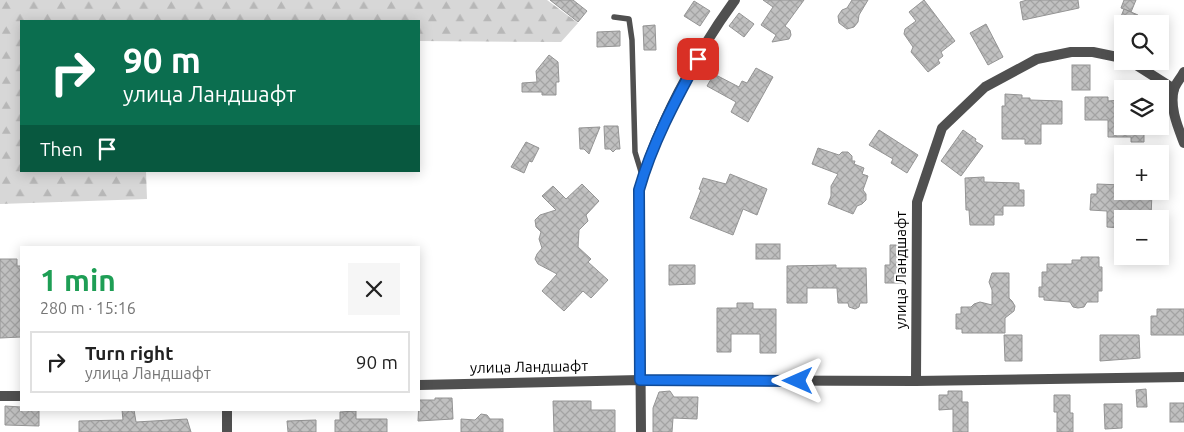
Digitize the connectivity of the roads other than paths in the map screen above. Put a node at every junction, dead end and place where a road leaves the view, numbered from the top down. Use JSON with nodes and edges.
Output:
{"nodes":[{"id":1,"x":734,"y":0,"type":"edge"},
{"id":2,"x":614,"y":17,"type":"dead end"},
{"id":3,"x":1114,"y":56,"type":"edge"},
{"id":4,"x":1144,"y":70,"type":"edge"},
{"id":5,"x":1184,"y":72,"type":"edge"},
{"id":6,"x":1174,"y":89,"type":"junction"},
{"id":7,"x":1184,"y":143,"type":"edge"},
{"id":8,"x":643,"y":178,"type":"junction"},
{"id":9,"x":1184,"y":378,"type":"edge"},
{"id":10,"x":640,"y":380,"type":"junction"},
{"id":11,"x":916,"y":381,"type":"junction"},
{"id":12,"x":420,"y":385,"type":"edge"},
{"id":13,"x":0,"y":396,"type":"edge"},
{"id":14,"x":20,"y":396,"type":"edge"},
{"id":15,"x":227,"y":411,"type":"edge"},
{"id":16,"x":227,"y":432,"type":"edge"},
{"id":17,"x":641,"y":432,"type":"edge"}],
"edges":[{"from":1,"to":8,"type":"street"},
{"from":2,"to":8,"type":"lane"},
{"from":3,"to":11,"type":"street","name":"улица Ландшафт"},
{"from":4,"to":6,"type":"street"},
{"from":5,"to":6,"type":"street"},
{"from":6,"to":7,"type":"street"},
{"from":8,"to":10,"type":"street"},
{"from":9,"to":11,"type":"street","name":"улица Ландшафт"},
{"from":10,"to":11,"type":"street","name":"улица Ландшафт"},
{"from":10,"to":12,"type":"street","name":"улица Ландшафт"},
{"from":10,"to":17,"type":"street"},
{"from":13,"to":14,"type":"street"},
{"from":15,"to":16,"type":"street"}]}
